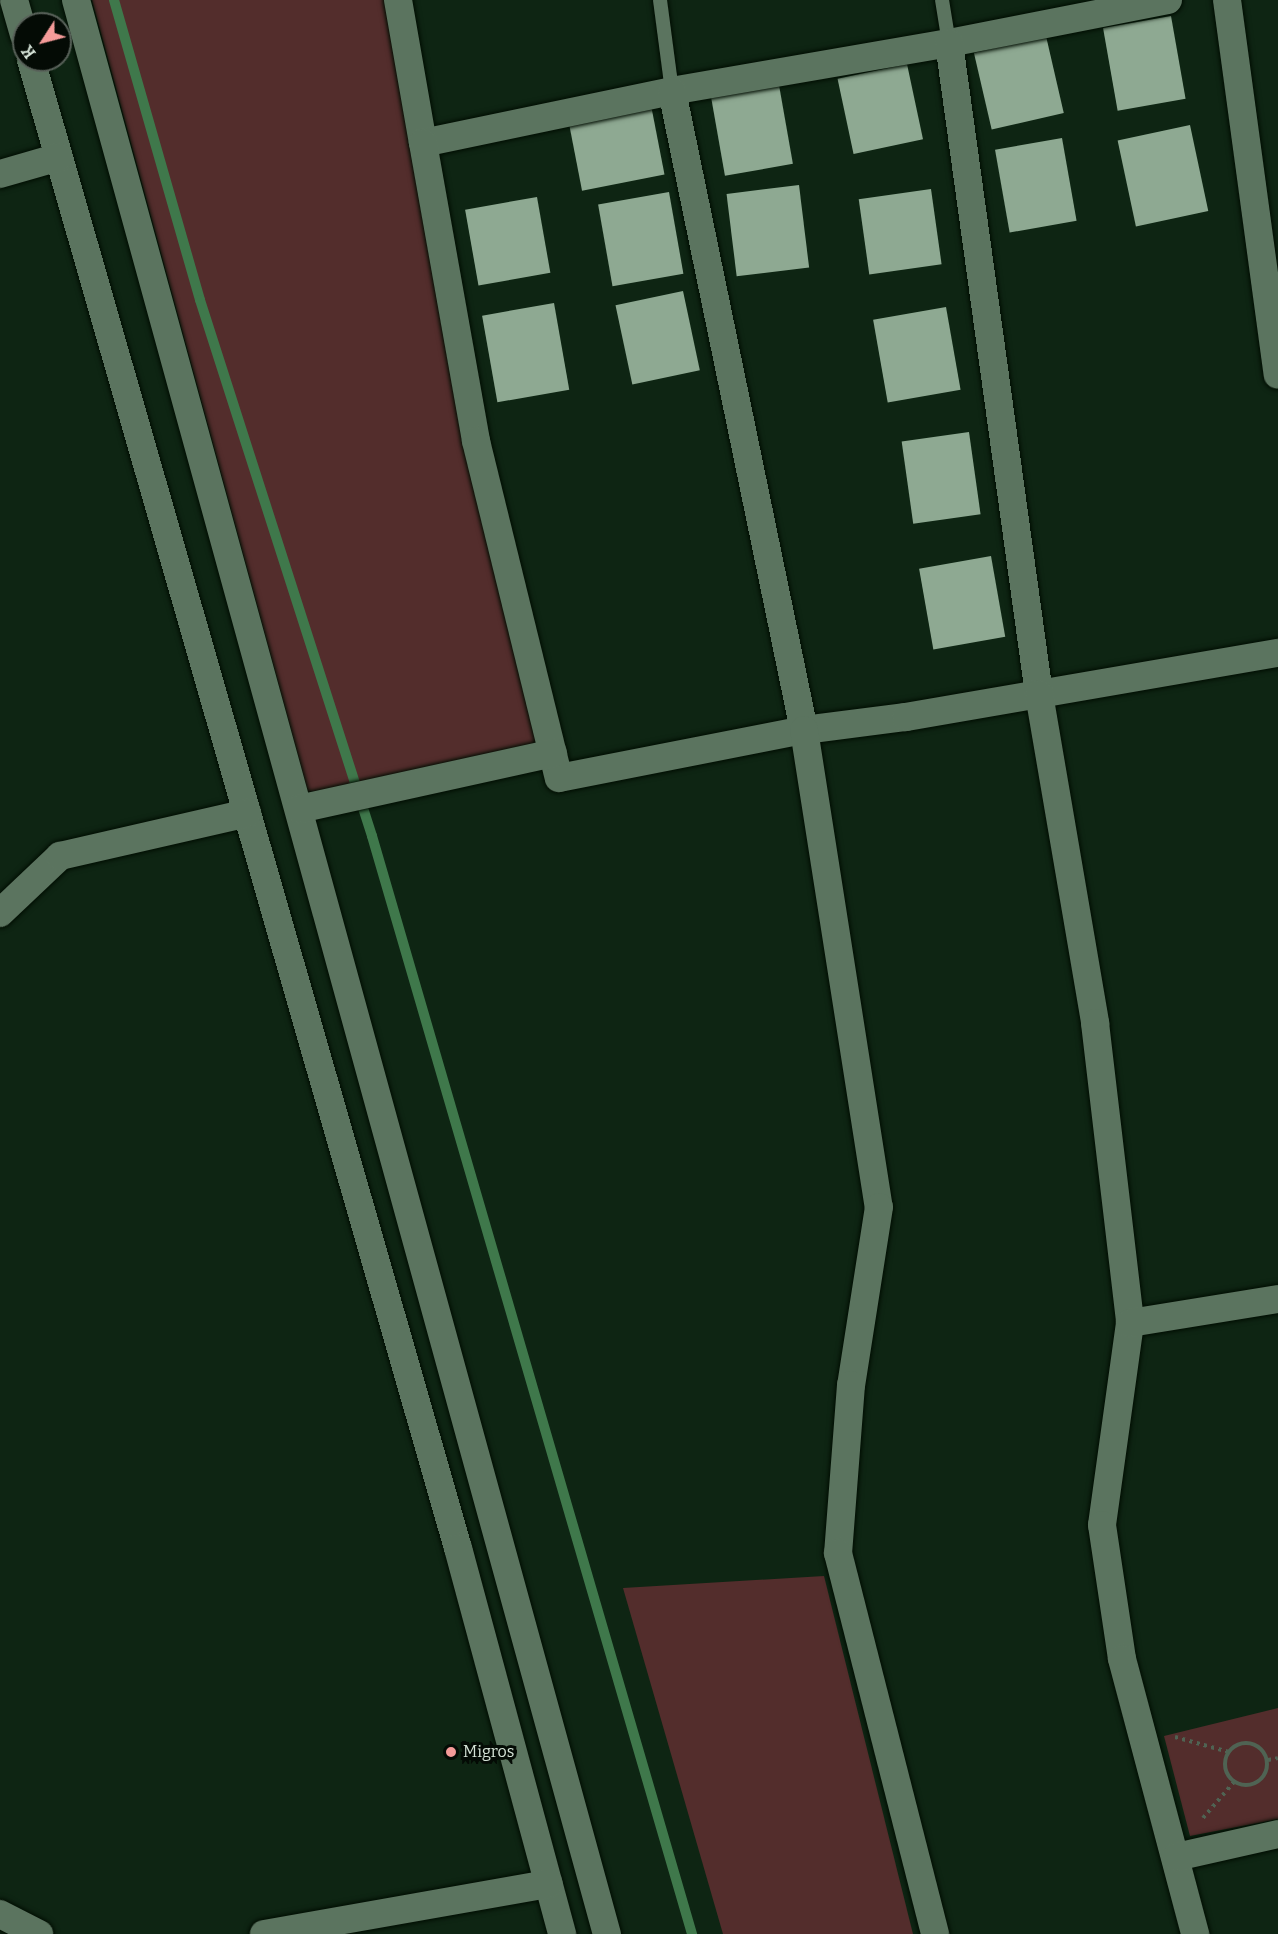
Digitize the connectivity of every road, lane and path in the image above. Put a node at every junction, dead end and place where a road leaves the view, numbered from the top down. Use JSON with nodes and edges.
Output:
{"nodes":[{"id":1,"x":76,"y":0,"type":"edge"},
{"id":2,"x":398,"y":0,"type":"edge"},
{"id":3,"x":660,"y":0,"type":"edge"},
{"id":4,"x":942,"y":0,"type":"edge"},
{"id":5,"x":1168,"y":0,"type":"edge"},
{"id":6,"x":1227,"y":0,"type":"edge"},
{"id":7,"x":949,"y":44,"type":"junction"},
{"id":8,"x":34,"y":72,"type":"edge"},
{"id":9,"x":672,"y":91,"type":"junction"},
{"id":10,"x":423,"y":143,"type":"junction"},
{"id":11,"x":59,"y":157,"type":"junction"},
{"id":12,"x":0,"y":174,"type":"edge"},
{"id":13,"x":1278,"y":375,"type":"edge"},
{"id":14,"x":1278,"y":653,"type":"edge"},
{"id":15,"x":1039,"y":694,"type":"junction"},
{"id":16,"x":804,"y":730,"type":"junction"},
{"id":17,"x":553,"y":753,"type":"junction"},
{"id":18,"x":298,"y":809,"type":"junction"},
{"id":19,"x":247,"y":813,"type":"junction"},
{"id":20,"x":0,"y":913,"type":"edge"},
{"id":21,"x":1278,"y":1299,"type":"edge"},
{"id":22,"x":1130,"y":1323,"type":"junction"},
{"id":23,"x":1141,"y":1728,"type":"junction"},
{"id":24,"x":1229,"y":1752,"type":"junction"},
{"id":25,"x":1278,"y":1758,"type":"edge"},
{"id":26,"x":1268,"y":1760,"type":"junction"},
{"id":27,"x":1278,"y":1834,"type":"edge"},
{"id":28,"x":1176,"y":1857,"type":"junction"},
{"id":29,"x":549,"y":1884,"type":"junction"},
{"id":30,"x":0,"y":1914,"type":"edge"},
{"id":31,"x":39,"y":1934,"type":"edge"},
{"id":32,"x":264,"y":1934,"type":"edge"},
{"id":33,"x":562,"y":1934,"type":"edge"},
{"id":34,"x":608,"y":1934,"type":"edge"},
{"id":35,"x":935,"y":1934,"type":"edge"},
{"id":36,"x":1195,"y":1934,"type":"edge"}],
"edges":[{"from":1,"to":18,"type":"street"},
{"from":2,"to":10,"type":"street"},
{"from":3,"to":9,"type":"lane"},
{"from":4,"to":7,"type":"lane"},
{"from":5,"to":7,"type":"street"},
{"from":6,"to":13,"type":"street"},
{"from":7,"to":9,"type":"street"},
{"from":7,"to":15,"type":"street"},
{"from":8,"to":11,"type":"street"},
{"from":9,"to":10,"type":"street"},
{"from":9,"to":16,"type":"street"},
{"from":10,"to":17,"type":"street"},
{"from":11,"to":12,"type":"street"},
{"from":11,"to":19,"type":"street"},
{"from":14,"to":15,"type":"street"},
{"from":15,"to":16,"type":"street"},
{"from":15,"to":22,"type":"street"},
{"from":16,"to":17,"type":"street"},
{"from":16,"to":35,"type":"street"},
{"from":17,"to":18,"type":"street"},
{"from":18,"to":34,"type":"street"},
{"from":19,"to":20,"type":"street"},
{"from":19,"to":29,"type":"street"},
{"from":21,"to":22,"type":"street"},
{"from":22,"to":23,"type":"street"},
{"from":23,"to":24,"type":"path"},
{"from":23,"to":28,"type":"street"},
{"from":24,"to":26,"type":"path"},
{"from":24,"to":26,"type":"path"},
{"from":25,"to":26,"type":"path"},
{"from":27,"to":28,"type":"street"},
{"from":28,"to":36,"type":"street"},
{"from":29,"to":32,"type":"street"},
{"from":29,"to":33,"type":"street"},
{"from":30,"to":31,"type":"street"}]}
